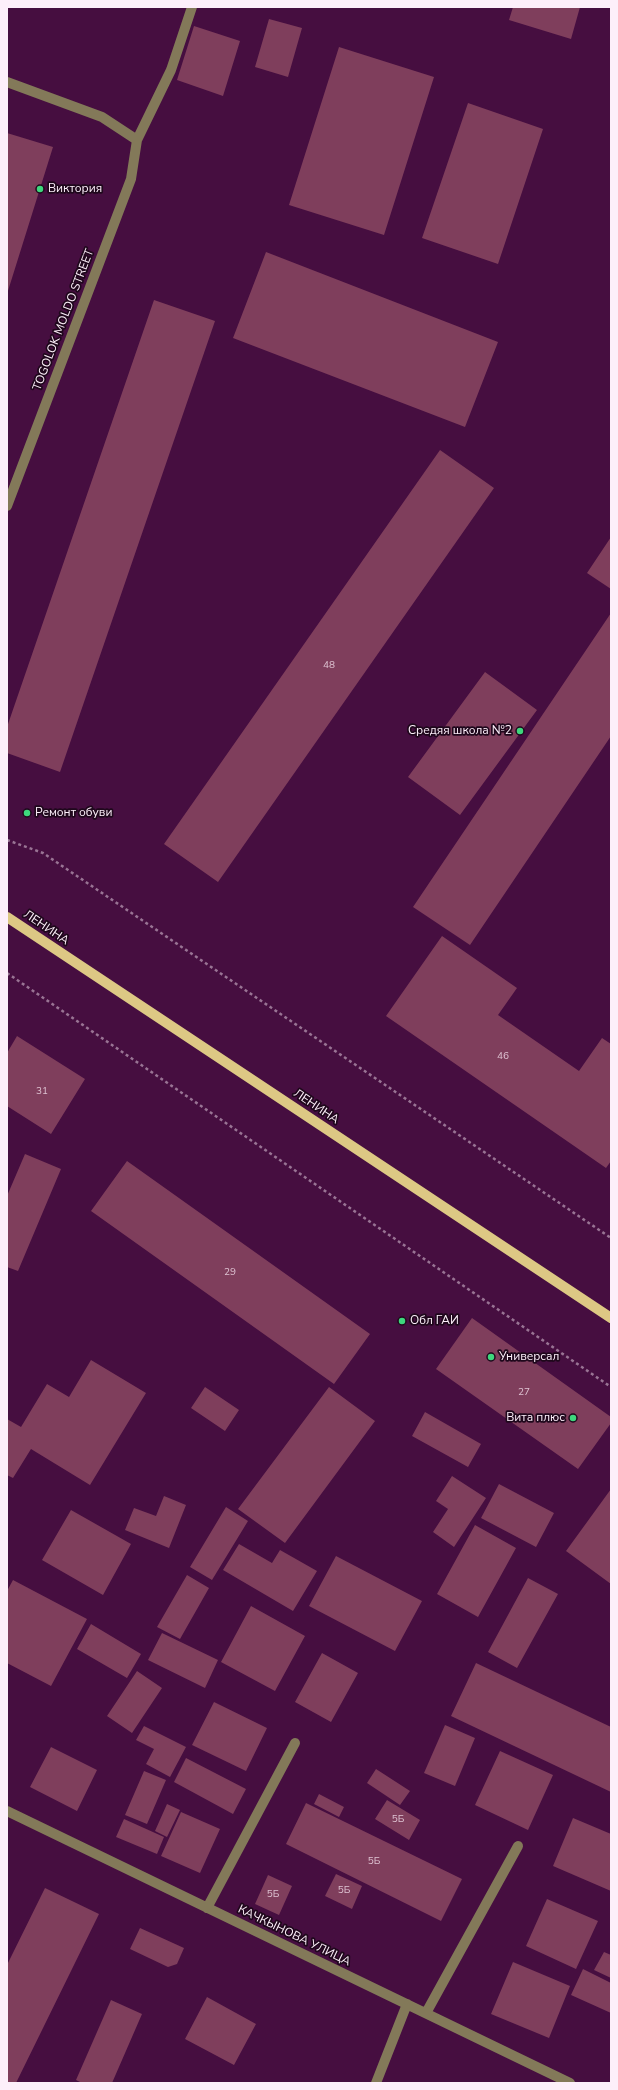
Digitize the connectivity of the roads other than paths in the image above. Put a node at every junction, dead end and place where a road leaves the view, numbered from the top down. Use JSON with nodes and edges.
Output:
{"nodes":[{"id":1,"x":192,"y":7,"type":"edge"},
{"id":2,"x":7,"y":82,"type":"edge"},
{"id":3,"x":137,"y":140,"type":"junction"},
{"id":4,"x":7,"y":506,"type":"edge"},
{"id":5,"x":7,"y":918,"type":"edge"},
{"id":6,"x":611,"y":1318,"type":"edge"},
{"id":7,"x":295,"y":1743,"type":"dead end"},
{"id":8,"x":7,"y":1811,"type":"edge"},
{"id":9,"x":518,"y":1846,"type":"dead end"},
{"id":10,"x":207,"y":1908,"type":"junction"},
{"id":11,"x":407,"y":2004,"type":"junction"},
{"id":12,"x":426,"y":2013,"type":"junction"},
{"id":13,"x":376,"y":2083,"type":"edge"},
{"id":14,"x":570,"y":2083,"type":"edge"}],
"edges":[{"from":1,"to":3,"type":"street","name":"TOGOLOK MOLDO STREET"},
{"from":2,"to":3,"type":"street"},
{"from":3,"to":4,"type":"street","name":"TOGOLOK MOLDO STREET"},
{"from":5,"to":6,"type":"main road","name":"ЛЕНИНА"},
{"from":7,"to":10,"type":"street"},
{"from":8,"to":10,"type":"street","name":"КАЧКЫНОВА УЛИЦА"},
{"from":9,"to":12,"type":"street"},
{"from":10,"to":11,"type":"street","name":"КАЧКЫНОВА УЛИЦА"},
{"from":11,"to":12,"type":"street","name":"КАЧКЫНОВА УЛИЦА"},
{"from":11,"to":13,"type":"street"},
{"from":12,"to":14,"type":"street","name":"КАЧКЫНОВА УЛИЦА"}]}
